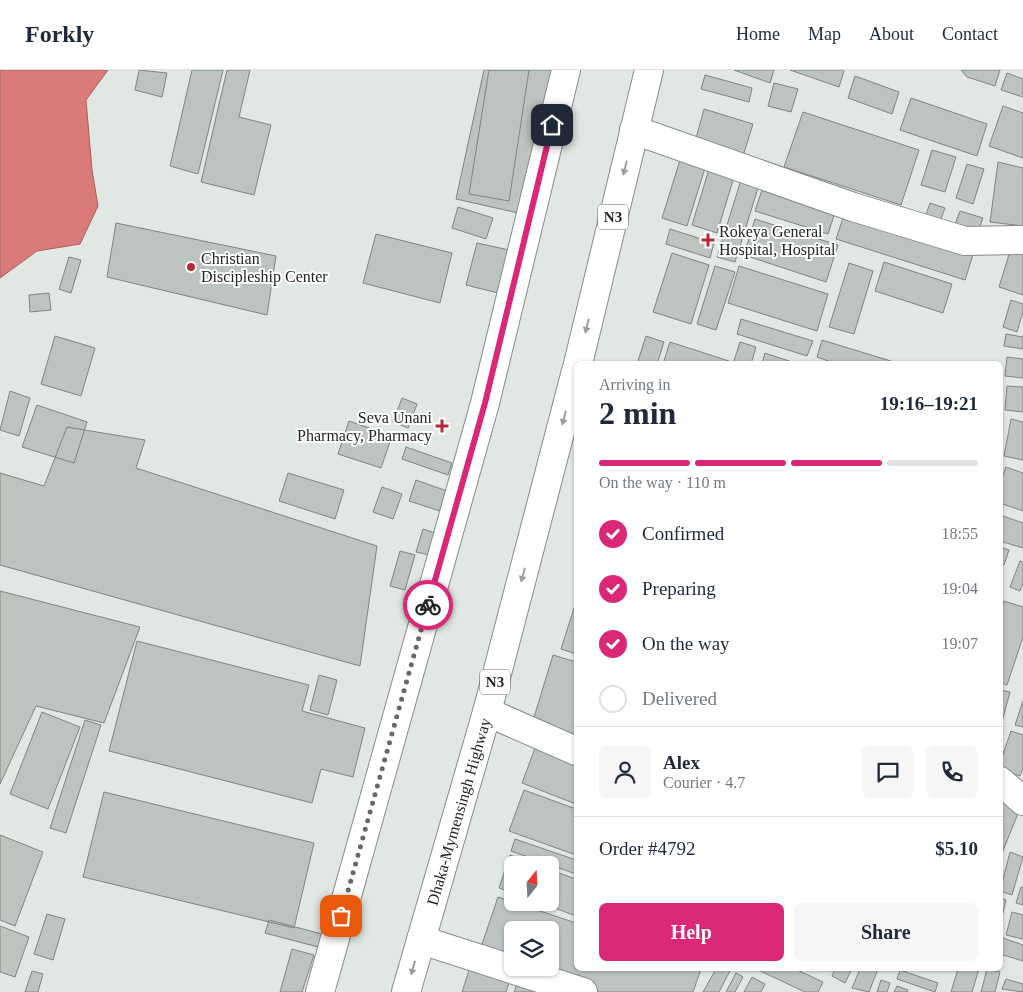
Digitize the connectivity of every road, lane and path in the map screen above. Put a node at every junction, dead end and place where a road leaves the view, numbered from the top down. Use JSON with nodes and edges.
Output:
{"nodes":[{"id":1,"x":566,"y":70,"type":"edge"},
{"id":2,"x":649,"y":70,"type":"edge"},
{"id":3,"x":634,"y":130,"type":"junction"},
{"id":4,"x":1023,"y":240,"type":"edge"},
{"id":5,"x":579,"y":361,"type":"edge"},
{"id":6,"x":574,"y":379,"type":"edge"},
{"id":7,"x":487,"y":712,"type":"junction"},
{"id":8,"x":574,"y":750,"type":"edge"},
{"id":9,"x":1003,"y":784,"type":"edge"},
{"id":10,"x":1023,"y":801,"type":"edge"},
{"id":11,"x":421,"y":940,"type":"junction"},
{"id":12,"x":320,"y":992,"type":"edge"},
{"id":13,"x":406,"y":992,"type":"edge"},
{"id":14,"x":583,"y":992,"type":"edge"}],
"edges":[{"from":1,"to":12,"type":"main road"},
{"from":2,"to":3,"type":"main road","number":"N3"},
{"from":3,"to":4,"type":"main road"},
{"from":3,"to":5,"type":"main road","number":"N3","one_way":true},
{"from":6,"to":7,"type":"main road","name":"Dhaka-Mymensingh Highway","number":"N3","one_way":true},
{"from":7,"to":8,"type":"main road"},
{"from":7,"to":11,"type":"main road","name":"Dhaka-Mymensingh Highway","number":"N3"},
{"from":9,"to":10,"type":"main road"},
{"from":11,"to":13,"type":"main road","name":"Dhaka-Mymensingh Highway","number":"N3","one_way":true},
{"from":11,"to":14,"type":"main road"}]}
